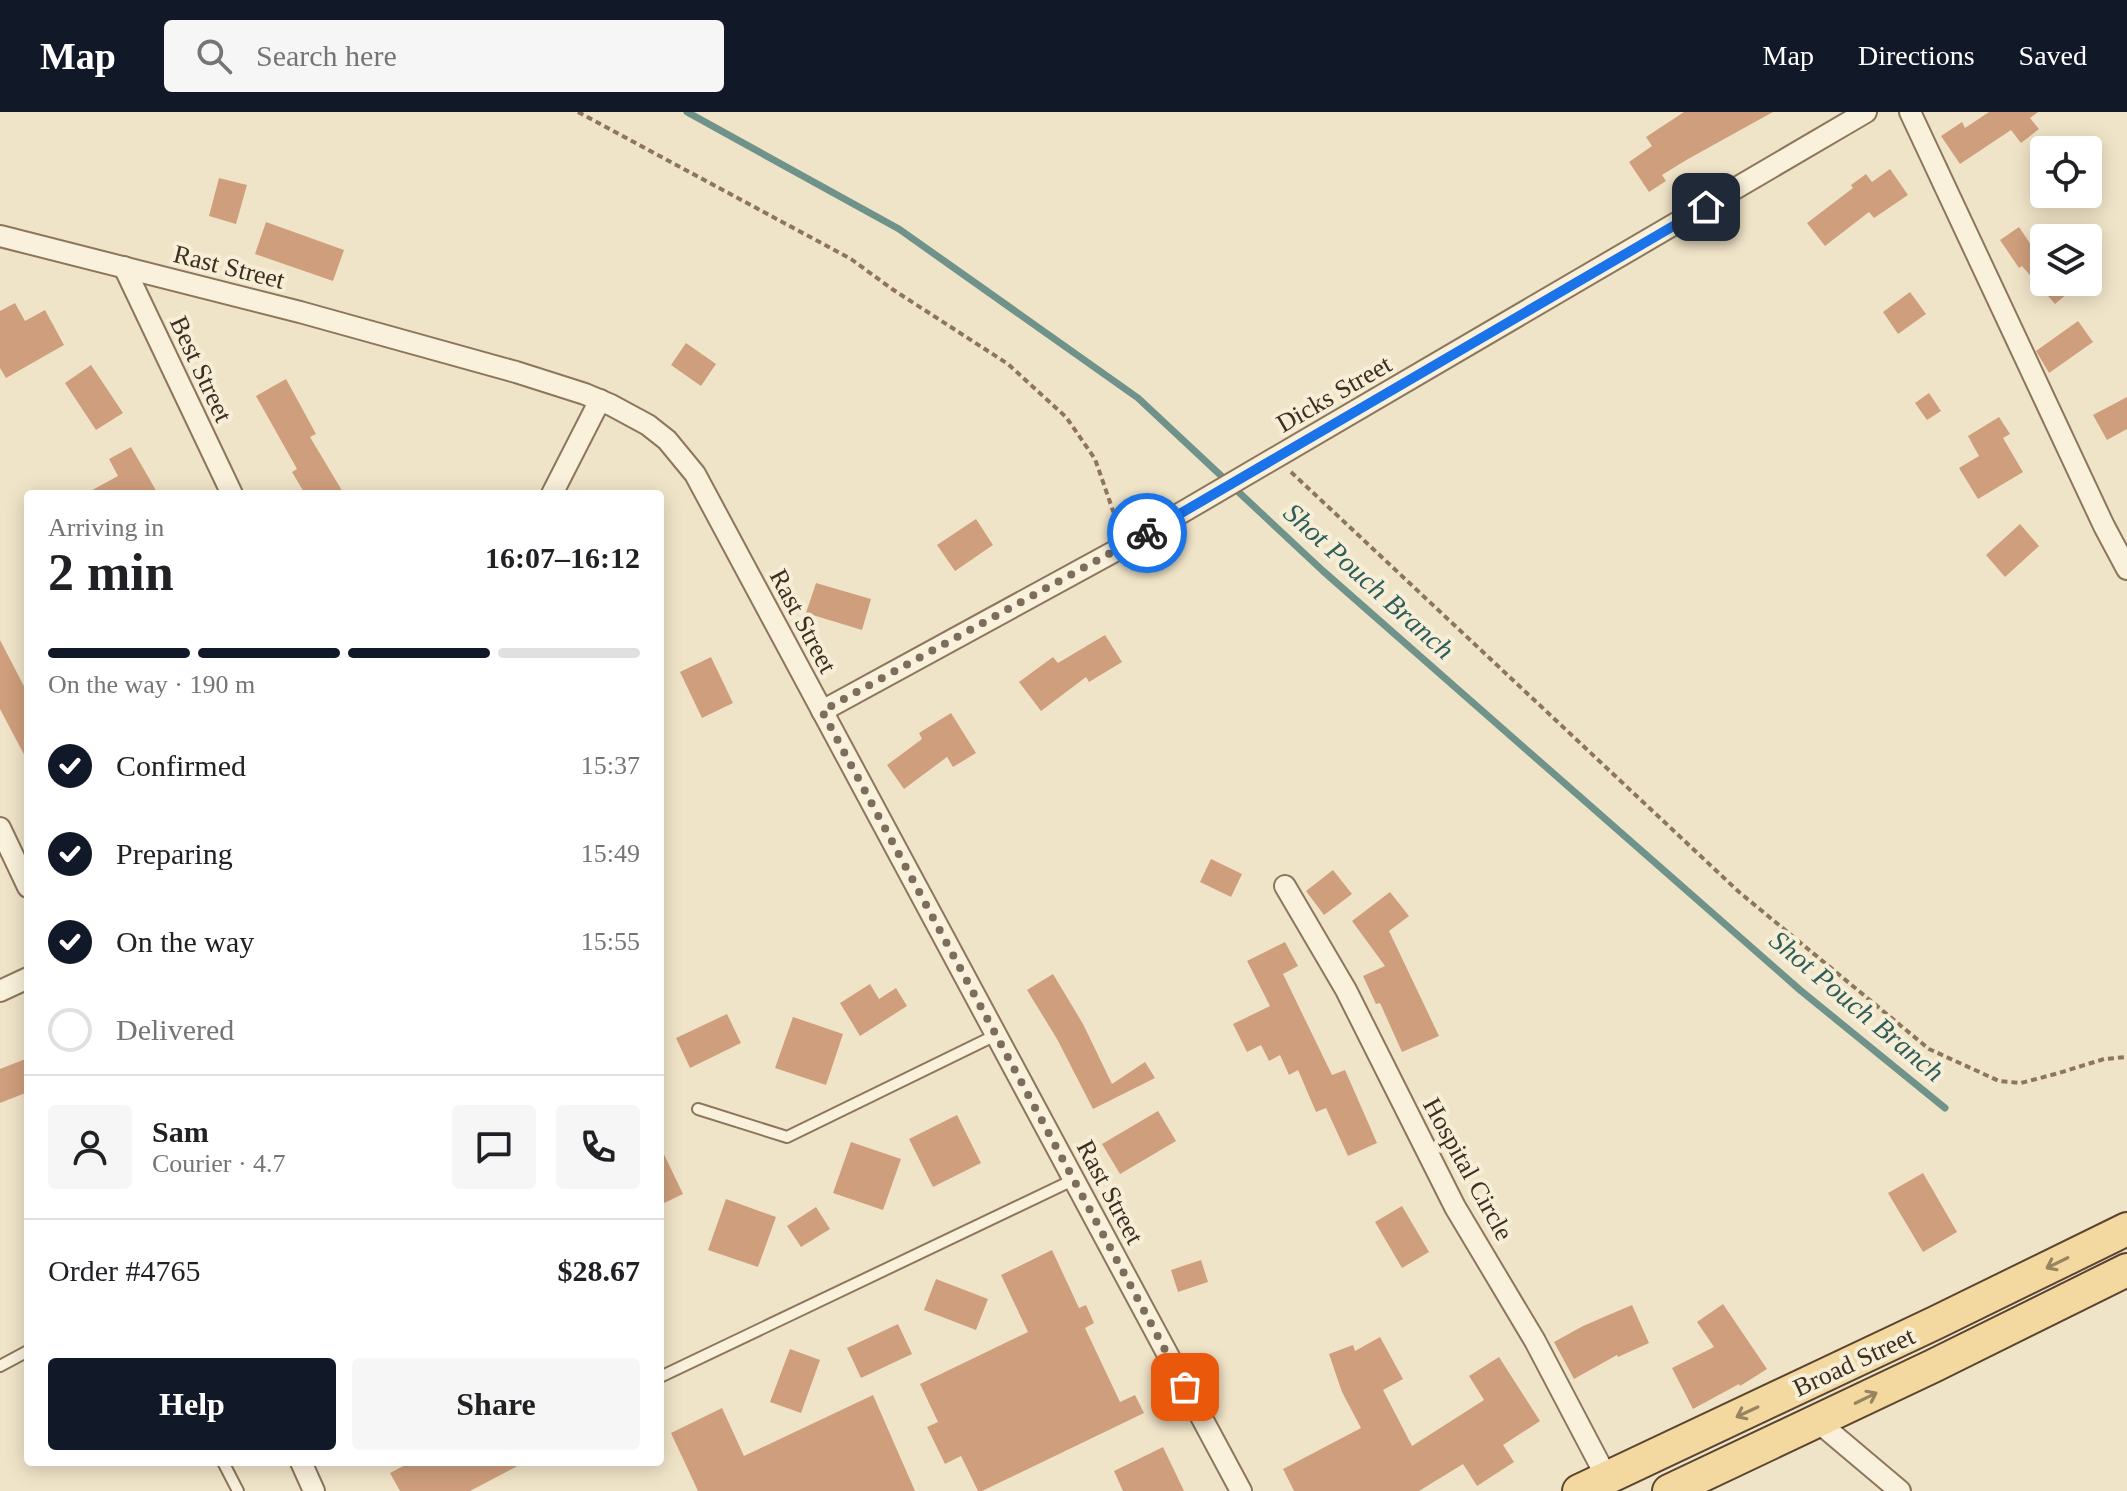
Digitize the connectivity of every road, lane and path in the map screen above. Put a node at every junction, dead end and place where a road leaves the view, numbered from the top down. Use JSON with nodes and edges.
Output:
{"nodes":[{"id":1,"x":578,"y":112,"type":"edge"},
{"id":2,"x":1866,"y":112,"type":"edge"},
{"id":3,"x":1910,"y":112,"type":"edge"},
{"id":4,"x":0,"y":236,"type":"edge"},
{"id":5,"x":124,"y":267,"type":"junction"},
{"id":6,"x":600,"y":400,"type":"junction"},
{"id":7,"x":1276,"y":459,"type":"junction"},
{"id":8,"x":230,"y":490,"type":"edge"},
{"id":9,"x":554,"y":490,"type":"edge"},
{"id":10,"x":1118,"y":527,"type":"dead end"},
{"id":11,"x":2127,"y":569,"type":"edge"},
{"id":12,"x":822,"y":711,"type":"junction"},
{"id":13,"x":0,"y":828,"type":"edge"},
{"id":14,"x":24,"y":879,"type":"edge"},
{"id":15,"x":1285,"y":886,"type":"dead end"},
{"id":16,"x":24,"y":980,"type":"edge"},
{"id":17,"x":0,"y":991,"type":"edge"},
{"id":18,"x":996,"y":1035,"type":"junction"},
{"id":19,"x":2127,"y":1057,"type":"edge"},
{"id":20,"x":698,"y":1109,"type":"dead end"},
{"id":21,"x":1073,"y":1180,"type":"junction"},
{"id":22,"x":2127,"y":1229,"type":"edge"},
{"id":23,"x":2127,"y":1270,"type":"edge"},
{"id":24,"x":24,"y":1353,"type":"edge"},
{"id":25,"x":0,"y":1366,"type":"edge"},
{"id":26,"x":664,"y":1375,"type":"edge"},
{"id":27,"x":1817,"y":1421,"type":"junction"},
{"id":28,"x":225,"y":1466,"type":"edge"},
{"id":29,"x":303,"y":1466,"type":"edge"},
{"id":30,"x":1593,"y":1484,"type":"edge"},
{"id":31,"x":238,"y":1491,"type":"edge"},
{"id":32,"x":314,"y":1491,"type":"edge"},
{"id":33,"x":1241,"y":1491,"type":"edge"},
{"id":34,"x":1669,"y":1491,"type":"edge"},
{"id":35,"x":1900,"y":1491,"type":"edge"}],
"edges":[{"from":1,"to":10,"type":"path"},
{"from":2,"to":7,"type":"street","name":"Dicks Street"},
{"from":3,"to":11,"type":"street"},
{"from":4,"to":5,"type":"street","name":"Rast Street"},
{"from":5,"to":6,"type":"street","name":"Rast Street"},
{"from":5,"to":8,"type":"street","name":"Best Street"},
{"from":6,"to":9,"type":"street"},
{"from":6,"to":12,"type":"street","name":"Rast Street"},
{"from":7,"to":12,"type":"street","name":"Dicks Street"},
{"from":7,"to":19,"type":"path"},
{"from":12,"to":18,"type":"street","name":"Rast Street"},
{"from":13,"to":14,"type":"street"},
{"from":15,"to":30,"type":"street","name":"Hospital Circle"},
{"from":16,"to":17,"type":"street"},
{"from":18,"to":20,"type":"lane"},
{"from":18,"to":21,"type":"street","name":"Rast Street"},
{"from":21,"to":26,"type":"lane"},
{"from":21,"to":33,"type":"street","name":"Rast Street"},
{"from":22,"to":30,"type":"main road","name":"Broad Street","one_way":true},
{"from":27,"to":23,"type":"main road","name":"Broad Street","one_way":true},
{"from":24,"to":25,"type":"lane"},
{"from":27,"to":34,"type":"main road","name":"Broad Street"},
{"from":27,"to":35,"type":"street"},
{"from":28,"to":31,"type":"lane"},
{"from":29,"to":32,"type":"street"}]}
